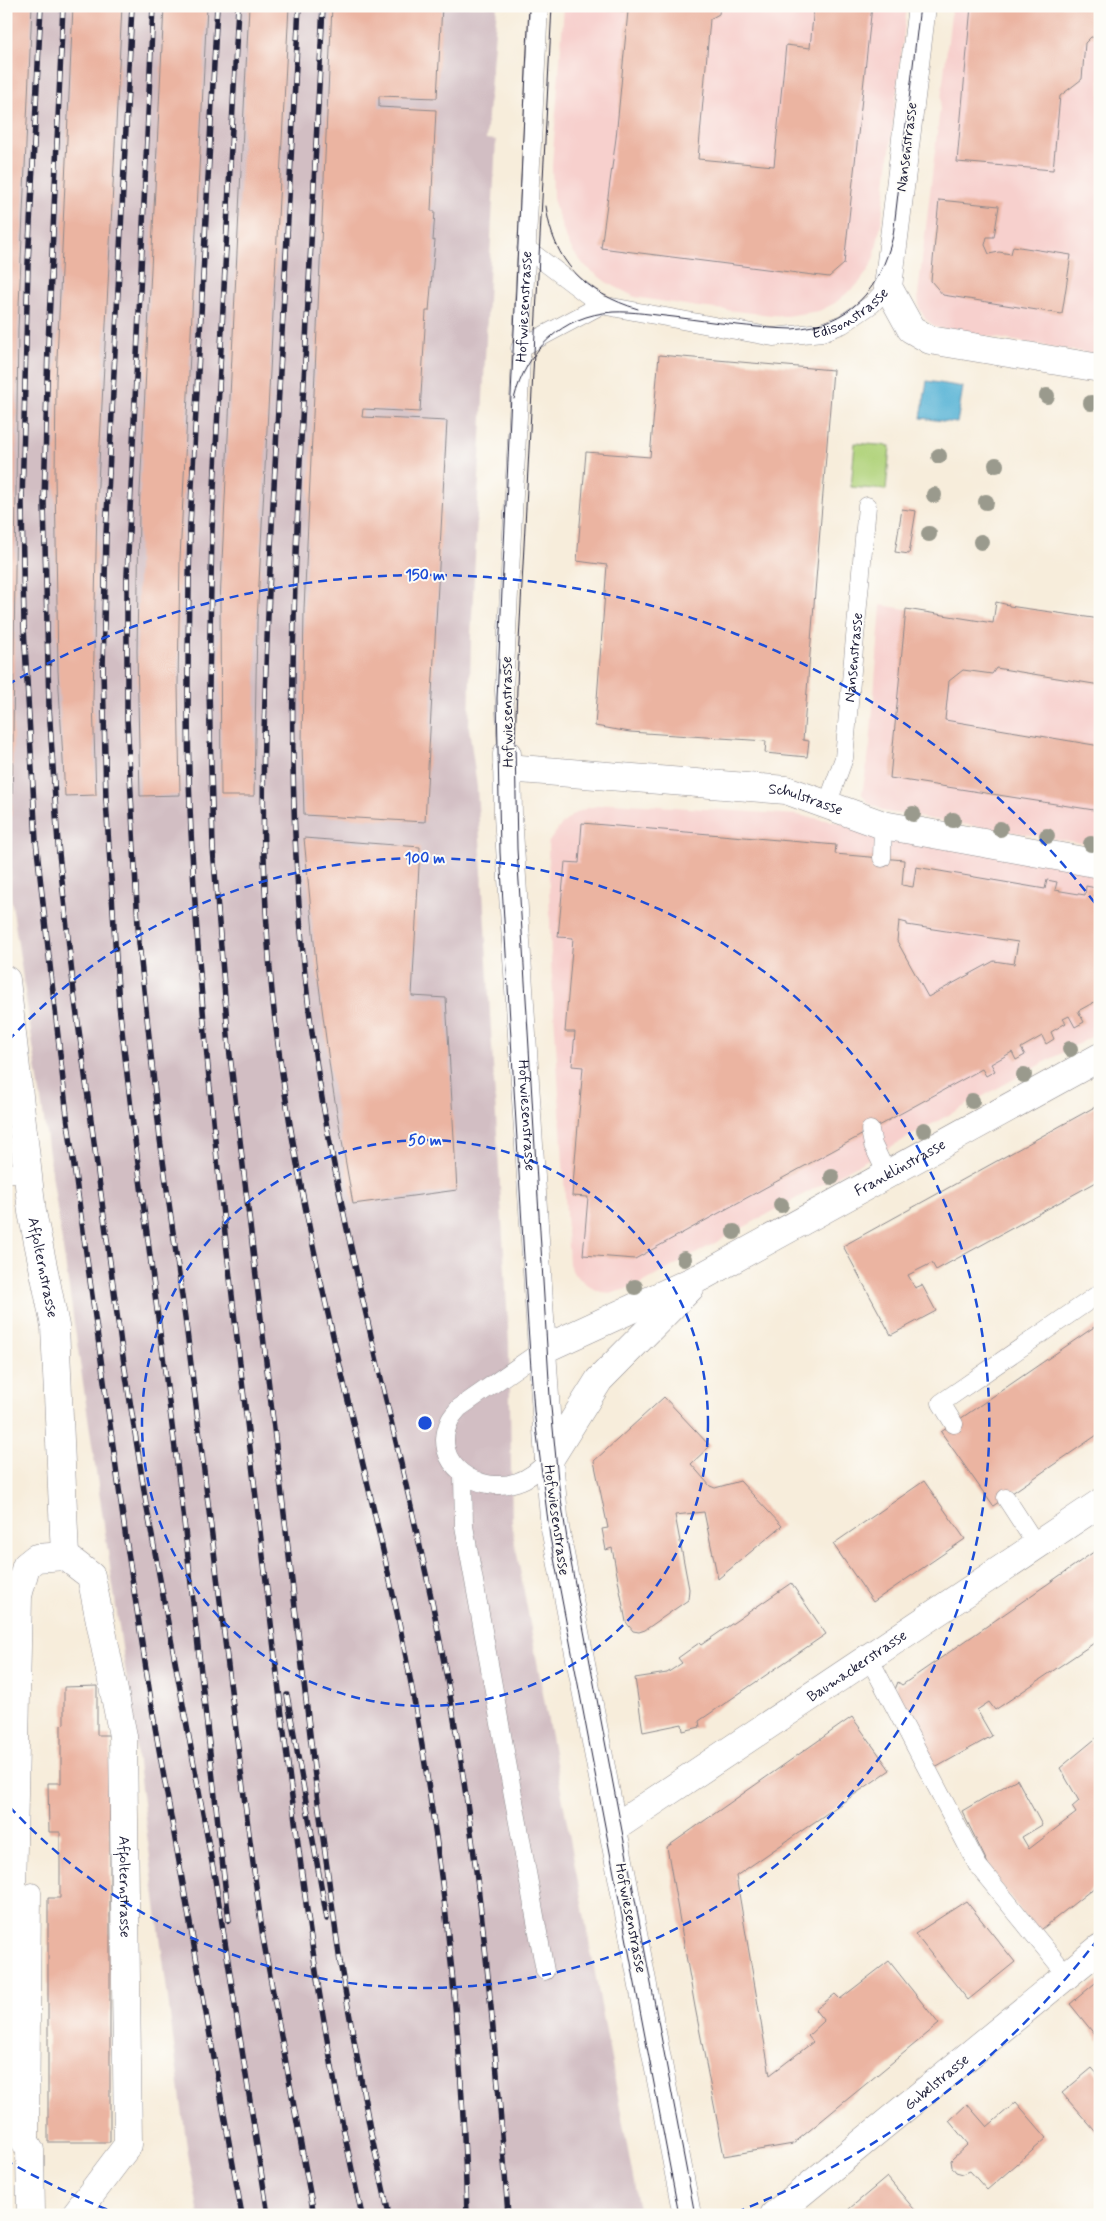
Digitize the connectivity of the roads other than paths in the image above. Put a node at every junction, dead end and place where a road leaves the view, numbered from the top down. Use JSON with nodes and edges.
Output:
{"nodes":[{"id":1,"x":539,"y":6,"type":"edge"},
{"id":2,"x":922,"y":6,"type":"edge"},
{"id":3,"x":526,"y":248,"type":"junction"},
{"id":4,"x":888,"y":287,"type":"junction"},
{"id":5,"x":601,"y":305,"type":"junction"},
{"id":6,"x":520,"y":348,"type":"junction"},
{"id":7,"x":1100,"y":368,"type":"edge"},
{"id":8,"x":867,"y":506,"type":"dead end"},
{"id":9,"x":507,"y":761,"type":"junction"},
{"id":10,"x":827,"y":805,"type":"junction"},
{"id":11,"x":882,"y":825,"type":"junction"},
{"id":12,"x":882,"y":858,"type":"dead end"},
{"id":13,"x":1100,"y":864,"type":"edge"},
{"id":14,"x":6,"y":980,"type":"edge"},
{"id":15,"x":1100,"y":1058,"type":"edge"},
{"id":16,"x":870,"y":1130,"type":"dead end"},
{"id":17,"x":17,"y":1173,"type":"edge"},
{"id":18,"x":887,"y":1174,"type":"junction"},
{"id":19,"x":701,"y":1277,"type":"junction"},
{"id":20,"x":1100,"y":1293,"type":"edge"},
{"id":21,"x":542,"y":1350,"type":"junction"},
{"id":22,"x":954,"y":1424,"type":"dead end"},
{"id":23,"x":548,"y":1460,"type":"junction"},
{"id":24,"x":463,"y":1475,"type":"junction"},
{"id":25,"x":1006,"y":1498,"type":"dead end"},
{"id":26,"x":1100,"y":1503,"type":"edge"},
{"id":27,"x":1037,"y":1546,"type":"junction"},
{"id":28,"x":65,"y":1556,"type":"junction"},
{"id":29,"x":869,"y":1658,"type":"junction"},
{"id":30,"x":614,"y":1828,"type":"junction"},
{"id":31,"x":32,"y":1892,"type":"dead end"},
{"id":32,"x":1100,"y":1948,"type":"edge"},
{"id":33,"x":545,"y":1971,"type":"dead end"},
{"id":34,"x":1067,"y":1975,"type":"junction"},
{"id":35,"x":30,"y":2150,"type":"junction"},
{"id":36,"x":31,"y":2215,"type":"edge"},
{"id":37,"x":75,"y":2215,"type":"edge"},
{"id":38,"x":687,"y":2215,"type":"edge"},
{"id":39,"x":774,"y":2215,"type":"edge"}],
"edges":[{"from":1,"to":3,"type":"lane","name":"Hofwiesenstrasse"},
{"from":2,"to":4,"type":"street","name":"Nansenstrasse"},
{"from":3,"to":5,"type":"lane","name":"Edisonstrasse"},
{"from":3,"to":6,"type":"lane","name":"Hofwiesenstrasse"},
{"from":4,"to":5,"type":"lane","name":"Edisonstrasse"},
{"from":4,"to":7,"type":"street","name":"Edisonstrasse"},
{"from":5,"to":6,"type":"lane"},
{"from":6,"to":9,"type":"lane","name":"Hofwiesenstrasse"},
{"from":8,"to":10,"type":"lane","name":"Nansenstrasse"},
{"from":9,"to":10,"type":"street","name":"Schulstrasse"},
{"from":9,"to":21,"type":"street","name":"Hofwiesenstrasse"},
{"from":10,"to":11,"type":"street","name":"Schulstrasse"},
{"from":11,"to":12,"type":"lane"},
{"from":11,"to":13,"type":"street","name":"Schulstrasse"},
{"from":14,"to":17,"type":"street","name":"Affolternstrasse"},
{"from":15,"to":18,"type":"street","name":"Franklinstrasse"},
{"from":16,"to":18,"type":"lane"},
{"from":17,"to":28,"type":"street","name":"Affolternstrasse"},
{"from":18,"to":19,"type":"street","name":"Franklinstrasse"},
{"from":19,"to":21,"type":"street","name":"Franklinstrasse"},
{"from":19,"to":23,"type":"street","name":"Franklinstrasse"},
{"from":20,"to":22,"type":"lane"},
{"from":21,"to":23,"type":"street","name":"Hofwiesenstrasse"},
{"from":21,"to":24,"type":"lane"},
{"from":23,"to":24,"type":"lane"},
{"from":23,"to":30,"type":"street","name":"Hofwiesenstrasse"},
{"from":24,"to":33,"type":"lane"},
{"from":25,"to":27,"type":"lane"},
{"from":26,"to":27,"type":"street","name":"Baumackerstrasse"},
{"from":27,"to":29,"type":"street","name":"Baumackerstrasse"},
{"from":28,"to":35,"type":"street"},
{"from":28,"to":37,"type":"street","name":"Affolternstrasse"},
{"from":29,"to":30,"type":"street","name":"Baumackerstrasse"},
{"from":29,"to":34,"type":"lane"},
{"from":30,"to":38,"type":"street","name":"Hofwiesenstrasse"},
{"from":31,"to":35,"type":"lane"},
{"from":32,"to":34,"type":"street","name":"Gubelstrasse"},
{"from":34,"to":39,"type":"street","name":"Gubelstrasse"},
{"from":35,"to":36,"type":"street"}]}
